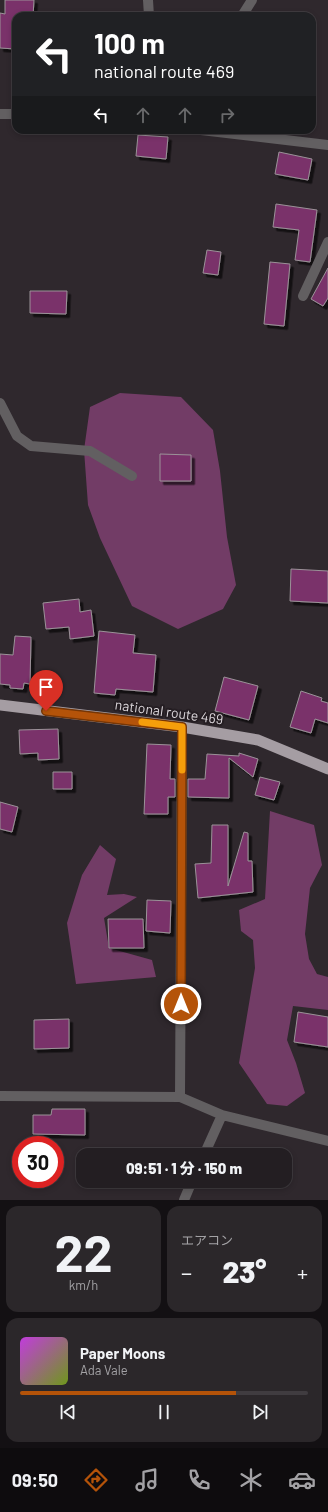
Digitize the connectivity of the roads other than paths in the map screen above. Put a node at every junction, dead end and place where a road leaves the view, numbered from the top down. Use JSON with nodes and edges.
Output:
{"nodes":[{"id":1,"x":148,"y":0,"type":"edge"},
{"id":2,"x":252,"y":0,"type":"edge"},
{"id":3,"x":149,"y":12,"type":"edge"},
{"id":4,"x":244,"y":12,"type":"edge"},
{"id":5,"x":0,"y":114,"type":"edge"},
{"id":6,"x":12,"y":114,"type":"edge"},
{"id":7,"x":242,"y":134,"type":"edge"},
{"id":8,"x":328,"y":145,"type":"edge"},
{"id":9,"x":328,"y":242,"type":"edge"},
{"id":10,"x":303,"y":296,"type":"dead end"},
{"id":11,"x":0,"y":403,"type":"edge"},
{"id":12,"x":132,"y":476,"type":"dead end"},
{"id":13,"x":0,"y":705,"type":"edge"},
{"id":14,"x":182,"y":727,"type":"junction"},
{"id":15,"x":328,"y":769,"type":"edge"},
{"id":16,"x":0,"y":1096,"type":"edge"},
{"id":17,"x":180,"y":1097,"type":"junction"},
{"id":18,"x":222,"y":1115,"type":"junction"},
{"id":19,"x":328,"y":1141,"type":"edge"},
{"id":20,"x":207,"y":1148,"type":"edge"},
{"id":21,"x":189,"y":1188,"type":"edge"},
{"id":22,"x":184,"y":1200,"type":"edge"}],
"edges":[{"from":1,"to":3,"type":"street"},
{"from":2,"to":4,"type":"street"},
{"from":5,"to":6,"type":"street"},
{"from":7,"to":8,"type":"street"},
{"from":9,"to":10,"type":"street"},
{"from":11,"to":12,"type":"street"},
{"from":13,"to":14,"type":"highway","name":"national route 469"},
{"from":14,"to":15,"type":"highway","name":"national route 469"},
{"from":14,"to":17,"type":"street"},
{"from":16,"to":17,"type":"street"},
{"from":17,"to":18,"type":"street"},
{"from":18,"to":19,"type":"street"},
{"from":18,"to":20,"type":"street"},
{"from":21,"to":22,"type":"street"}]}
